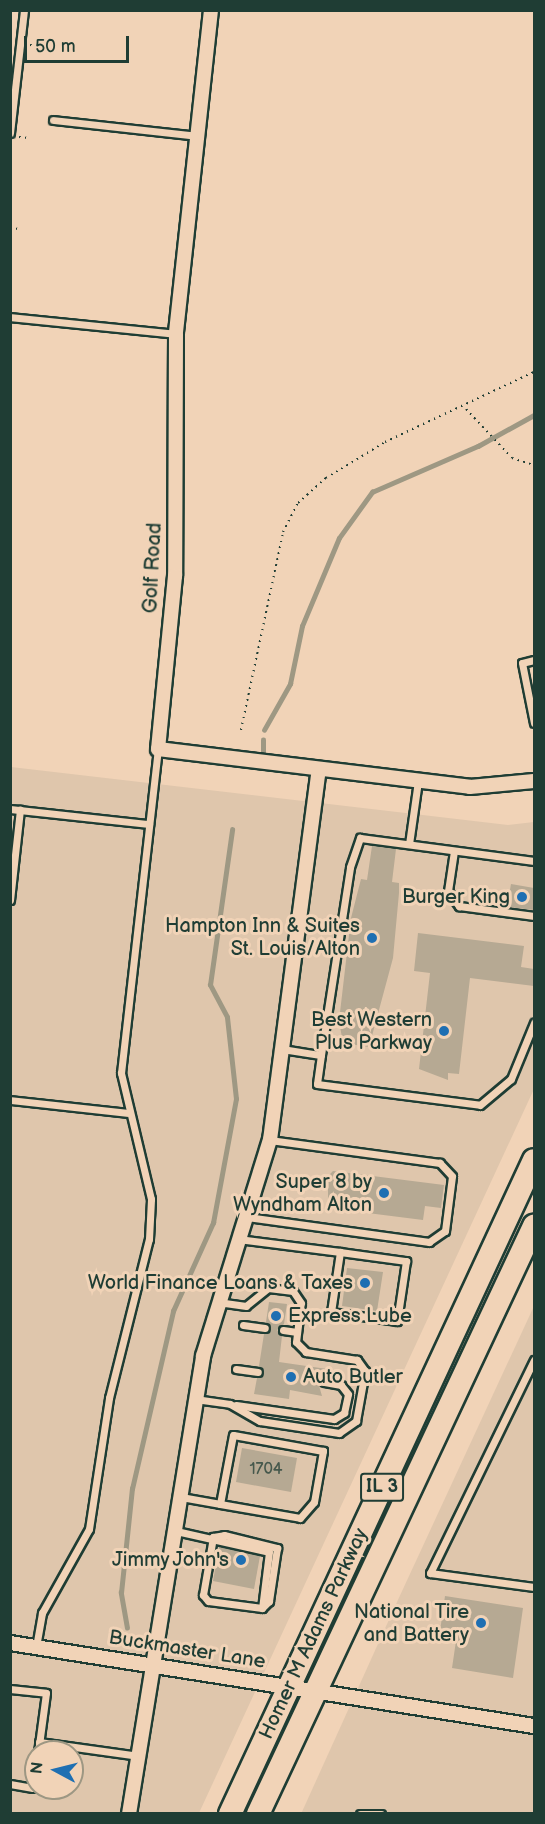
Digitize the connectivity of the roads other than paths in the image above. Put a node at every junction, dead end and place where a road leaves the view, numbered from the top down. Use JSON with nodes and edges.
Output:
{"nodes":[{"id":1,"x":24,"y":10,"type":"edge"},
{"id":2,"x":211,"y":10,"type":"edge"},
{"id":3,"x":53,"y":120,"type":"dead end"},
{"id":4,"x":14,"y":135,"type":"edge"},
{"id":5,"x":197,"y":136,"type":"junction"},
{"id":6,"x":10,"y":317,"type":"edge"},
{"id":7,"x":176,"y":334,"type":"junction"},
{"id":8,"x":534,"y":660,"type":"edge"},
{"id":9,"x":533,"y":706,"type":"edge"},
{"id":10,"x":534,"y":723,"type":"edge"},
{"id":11,"x":158,"y":749,"type":"junction"},
{"id":12,"x":319,"y":769,"type":"junction"},
{"id":13,"x":418,"y":781,"type":"junction"},
{"id":14,"x":534,"y":781,"type":"edge"},
{"id":15,"x":10,"y":809,"type":"edge"},
{"id":16,"x":20,"y":810,"type":"junction"},
{"id":17,"x":149,"y":824,"type":"junction"},
{"id":18,"x":409,"y":844,"type":"junction"},
{"id":19,"x":454,"y":850,"type":"junction"},
{"id":20,"x":534,"y":861,"type":"edge"},
{"id":21,"x":10,"y":900,"type":"edge"},
{"id":22,"x":534,"y":916,"type":"edge"},
{"id":23,"x":534,"y":1023,"type":"edge"},
{"id":24,"x":282,"y":1049,"type":"junction"},
{"id":25,"x":321,"y":1055,"type":"junction"},
{"id":26,"x":10,"y":1100,"type":"edge"},
{"id":27,"x":127,"y":1113,"type":"junction"},
{"id":28,"x":270,"y":1140,"type":"junction"},
{"id":29,"x":534,"y":1160,"type":"edge"},
{"id":30,"x":247,"y":1217,"type":"junction"},
{"id":31,"x":534,"y":1226,"type":"edge"},
{"id":32,"x":238,"y":1239,"type":"junction"},
{"id":33,"x":340,"y":1252,"type":"junction"},
{"id":34,"x":216,"y":1301,"type":"junction"},
{"id":35,"x":243,"y":1325,"type":"dead end"},
{"id":36,"x":265,"y":1328,"type":"dead end"},
{"id":37,"x":283,"y":1330,"type":"dead end"},
{"id":38,"x":297,"y":1332,"type":"junction"},
{"id":39,"x":534,"y":1360,"type":"edge"},
{"id":40,"x":236,"y":1369,"type":"dead end"},
{"id":41,"x":258,"y":1372,"type":"dead end"},
{"id":42,"x":324,"y":1382,"type":"dead end"},
{"id":43,"x":195,"y":1399,"type":"junction"},
{"id":44,"x":230,"y":1404,"type":"junction"},
{"id":45,"x":181,"y":1497,"type":"junction"},
{"id":46,"x":220,"y":1504,"type":"junction"},
{"id":47,"x":176,"y":1531,"type":"junction"},
{"id":48,"x":213,"y":1537,"type":"junction"},
{"id":49,"x":534,"y":1587,"type":"edge"},
{"id":50,"x":10,"y":1643,"type":"edge"},
{"id":51,"x":36,"y":1647,"type":"junction"},
{"id":52,"x":153,"y":1664,"type":"junction"},
{"id":53,"x":290,"y":1686,"type":"junction"},
{"id":54,"x":10,"y":1689,"type":"edge"},
{"id":55,"x":316,"y":1689,"type":"junction"},
{"id":56,"x":534,"y":1726,"type":"edge"},
{"id":57,"x":39,"y":1740,"type":"edge"},
{"id":58,"x":84,"y":1748,"type":"edge"},
{"id":59,"x":139,"y":1756,"type":"junction"},
{"id":60,"x":129,"y":1814,"type":"edge"},
{"id":61,"x":230,"y":1814,"type":"edge"},
{"id":62,"x":258,"y":1814,"type":"edge"},
{"id":63,"x":360,"y":1814,"type":"edge"},
{"id":64,"x":381,"y":1814,"type":"edge"}],
"edges":[{"from":1,"to":4,"type":"lane"},
{"from":2,"to":5,"type":"street","name":"Golf Road"},
{"from":3,"to":5,"type":"lane"},
{"from":5,"to":7,"type":"street","name":"Golf Road"},
{"from":6,"to":7,"type":"lane"},
{"from":7,"to":11,"type":"street","name":"Golf Road"},
{"from":8,"to":9,"type":"lane"},
{"from":9,"to":10,"type":"lane"},
{"from":11,"to":12,"type":"street"},
{"from":11,"to":17,"type":"lane"},
{"from":12,"to":13,"type":"street"},
{"from":12,"to":24,"type":"street"},
{"from":13,"to":14,"type":"street"},
{"from":13,"to":18,"type":"lane"},
{"from":15,"to":16,"type":"lane"},
{"from":16,"to":17,"type":"lane"},
{"from":16,"to":21,"type":"lane"},
{"from":17,"to":27,"type":"lane"},
{"from":18,"to":19,"type":"lane"},
{"from":18,"to":25,"type":"lane"},
{"from":19,"to":20,"type":"lane"},
{"from":19,"to":22,"type":"lane"},
{"from":23,"to":25,"type":"lane"},
{"from":24,"to":25,"type":"lane"},
{"from":24,"to":28,"type":"street"},
{"from":26,"to":27,"type":"lane"},
{"from":27,"to":51,"type":"lane"},
{"from":28,"to":30,"type":"street"},
{"from":28,"to":30,"type":"lane"},
{"from":29,"to":53,"type":"main road","name":"Homer M Adams Parkway","number":"IL 3"},
{"from":30,"to":32,"type":"street"},
{"from":31,"to":55,"type":"main road","name":"Homer M Adams Parkway","number":"IL 3"},
{"from":32,"to":33,"type":"lane"},
{"from":32,"to":34,"type":"street"},
{"from":33,"to":33,"type":"lane"},
{"from":34,"to":38,"type":"lane"},
{"from":34,"to":43,"type":"street"},
{"from":35,"to":36,"type":"lane"},
{"from":37,"to":38,"type":"lane"},
{"from":38,"to":44,"type":"lane"},
{"from":39,"to":49,"type":"lane"},
{"from":40,"to":41,"type":"lane"},
{"from":42,"to":44,"type":"lane"},
{"from":43,"to":44,"type":"lane"},
{"from":43,"to":45,"type":"street"},
{"from":45,"to":46,"type":"lane"},
{"from":45,"to":47,"type":"street"},
{"from":46,"to":46,"type":"lane"},
{"from":47,"to":48,"type":"lane"},
{"from":47,"to":52,"type":"street"},
{"from":48,"to":48,"type":"lane"},
{"from":50,"to":51,"type":"street","name":"Buckmaster Lane"},
{"from":51,"to":52,"type":"street","name":"Buckmaster Lane"},
{"from":52,"to":53,"type":"street","name":"Buckmaster Lane"},
{"from":52,"to":59,"type":"street"},
{"from":53,"to":55,"type":"street","name":"Buckmaster Lane"},
{"from":53,"to":61,"type":"main road","name":"Homer M Adams Parkway","number":"IL 3"},
{"from":54,"to":57,"type":"lane"},
{"from":55,"to":56,"type":"street","name":"Buckmaster Lane"},
{"from":55,"to":62,"type":"main road","name":"Homer M Adams Parkway","number":"IL 3"},
{"from":58,"to":59,"type":"lane"},
{"from":59,"to":60,"type":"street"},
{"from":63,"to":64,"type":"lane"}]}
